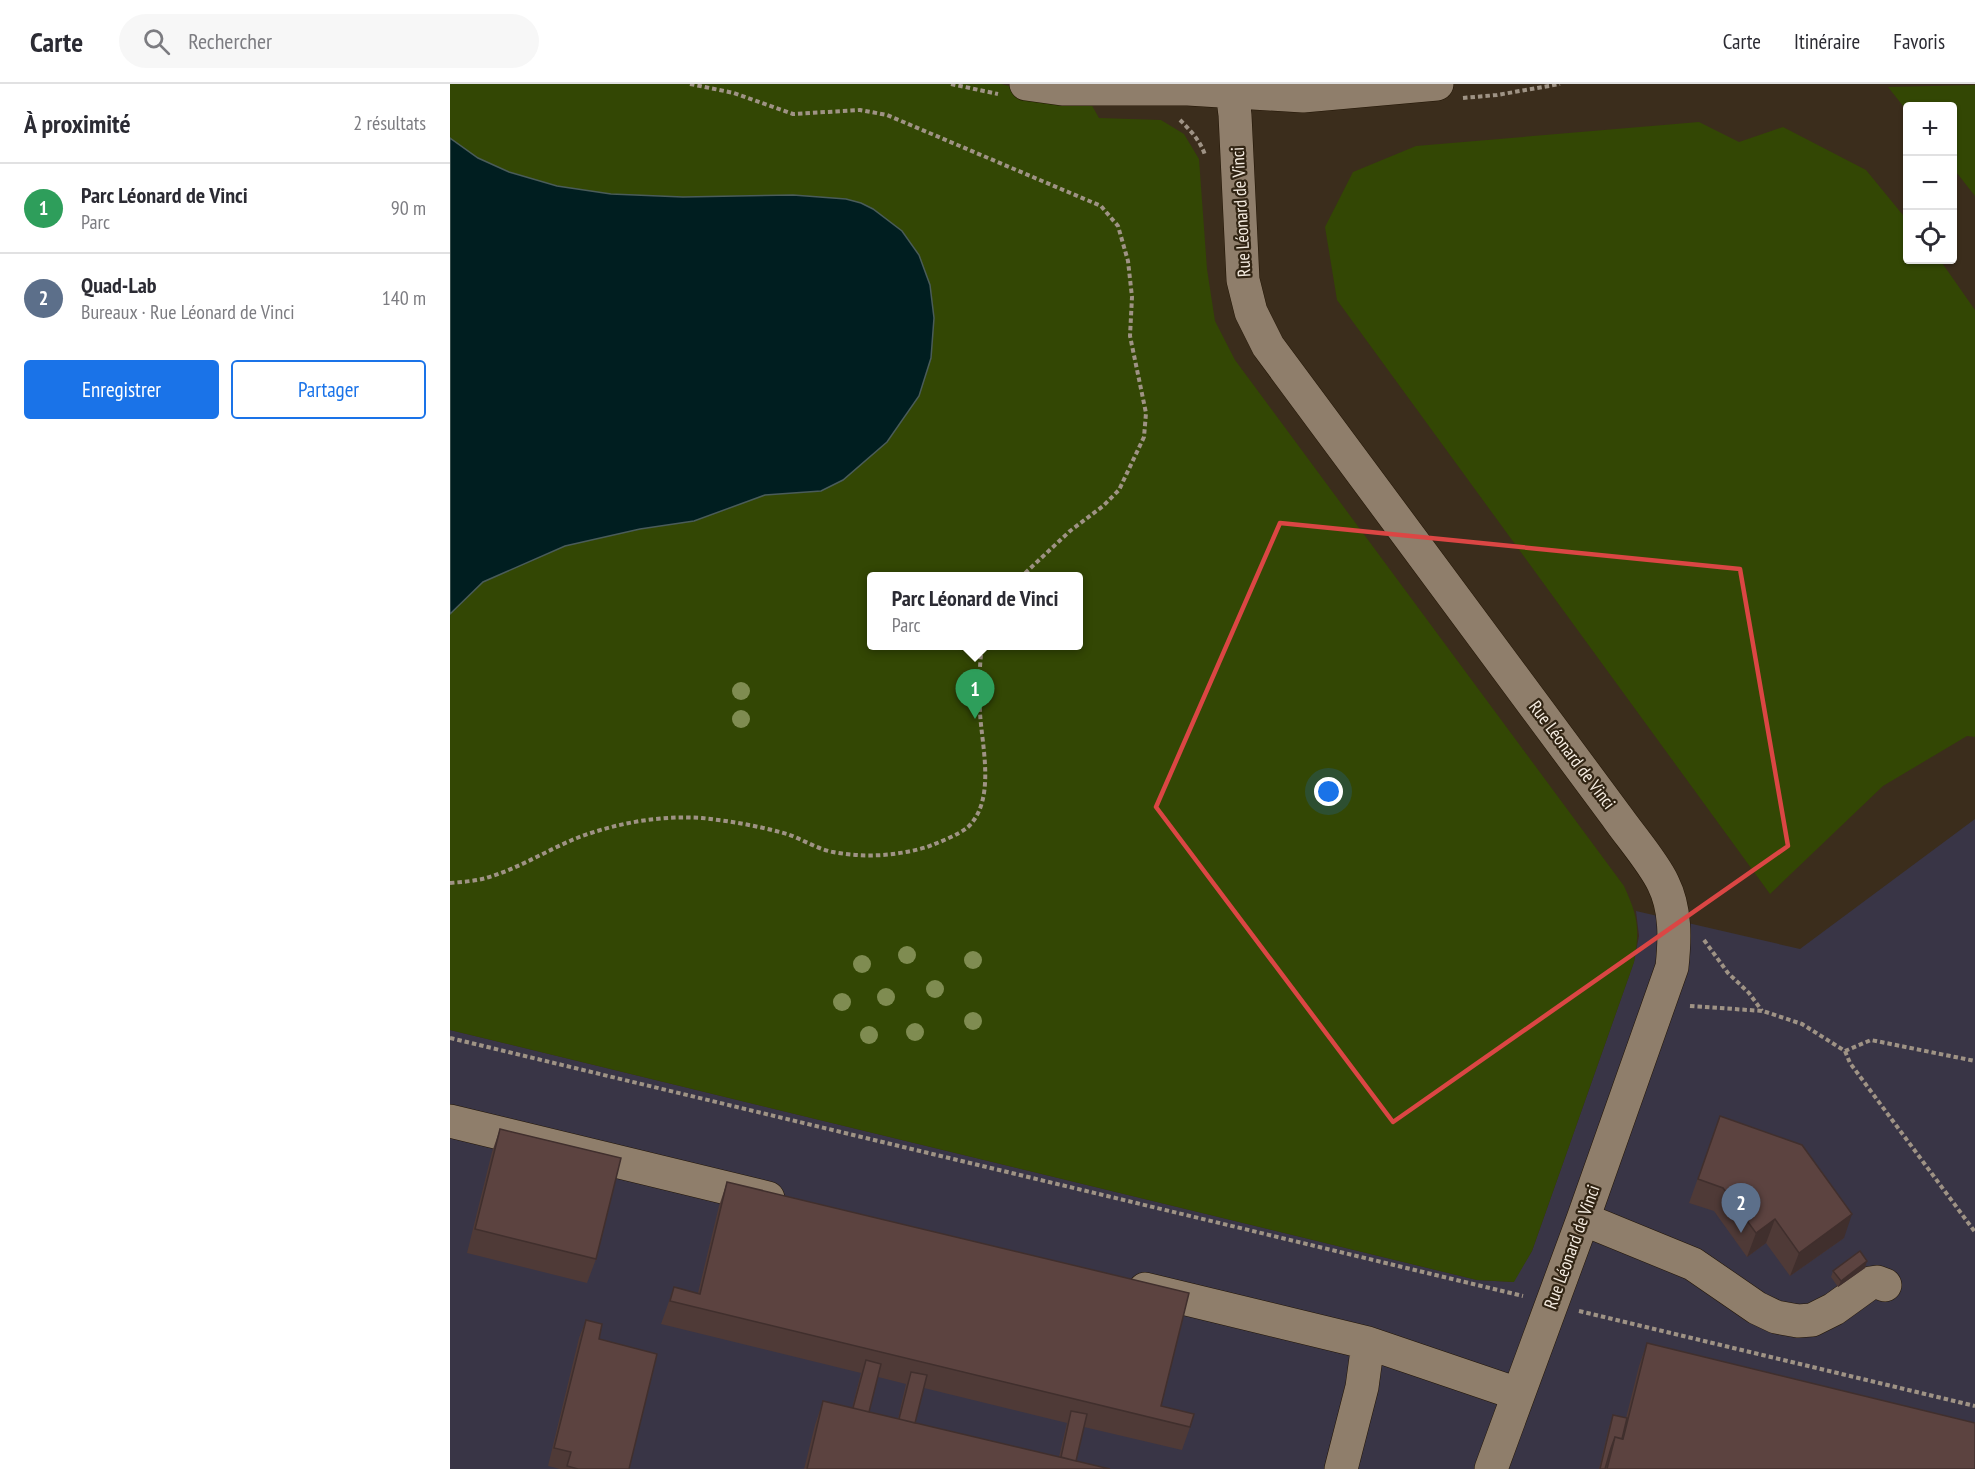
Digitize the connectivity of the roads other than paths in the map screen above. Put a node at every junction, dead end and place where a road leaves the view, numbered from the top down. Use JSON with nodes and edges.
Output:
{"nodes":[{"id":1,"x":1026,"y":84,"type":"edge"},
{"id":2,"x":1437,"y":84,"type":"edge"},
{"id":3,"x":1232,"y":88,"type":"edge"},
{"id":4,"x":450,"y":1121,"type":"edge"},
{"id":5,"x":799,"y":1205,"type":"edge"},
{"id":6,"x":1583,"y":1219,"type":"junction"},
{"id":7,"x":1112,"y":1281,"type":"edge"},
{"id":8,"x":1885,"y":1285,"type":"dead end"},
{"id":9,"x":1368,"y":1343,"type":"junction"},
{"id":10,"x":1518,"y":1394,"type":"junction"},
{"id":11,"x":1341,"y":1469,"type":"edge"},
{"id":12,"x":1491,"y":1469,"type":"edge"}],
"edges":[{"from":1,"to":3,"type":"street"},
{"from":2,"to":3,"type":"street"},
{"from":3,"to":6,"type":"street","name":"Rue Léonard de Vinci"},
{"from":4,"to":5,"type":"street"},
{"from":6,"to":8,"type":"street"},
{"from":6,"to":10,"type":"street","name":"Rue Léonard de Vinci"},
{"from":7,"to":9,"type":"street"},
{"from":9,"to":10,"type":"street"},
{"from":9,"to":11,"type":"street"},
{"from":10,"to":12,"type":"street","name":"Rue Léonard de Vinci"}]}
